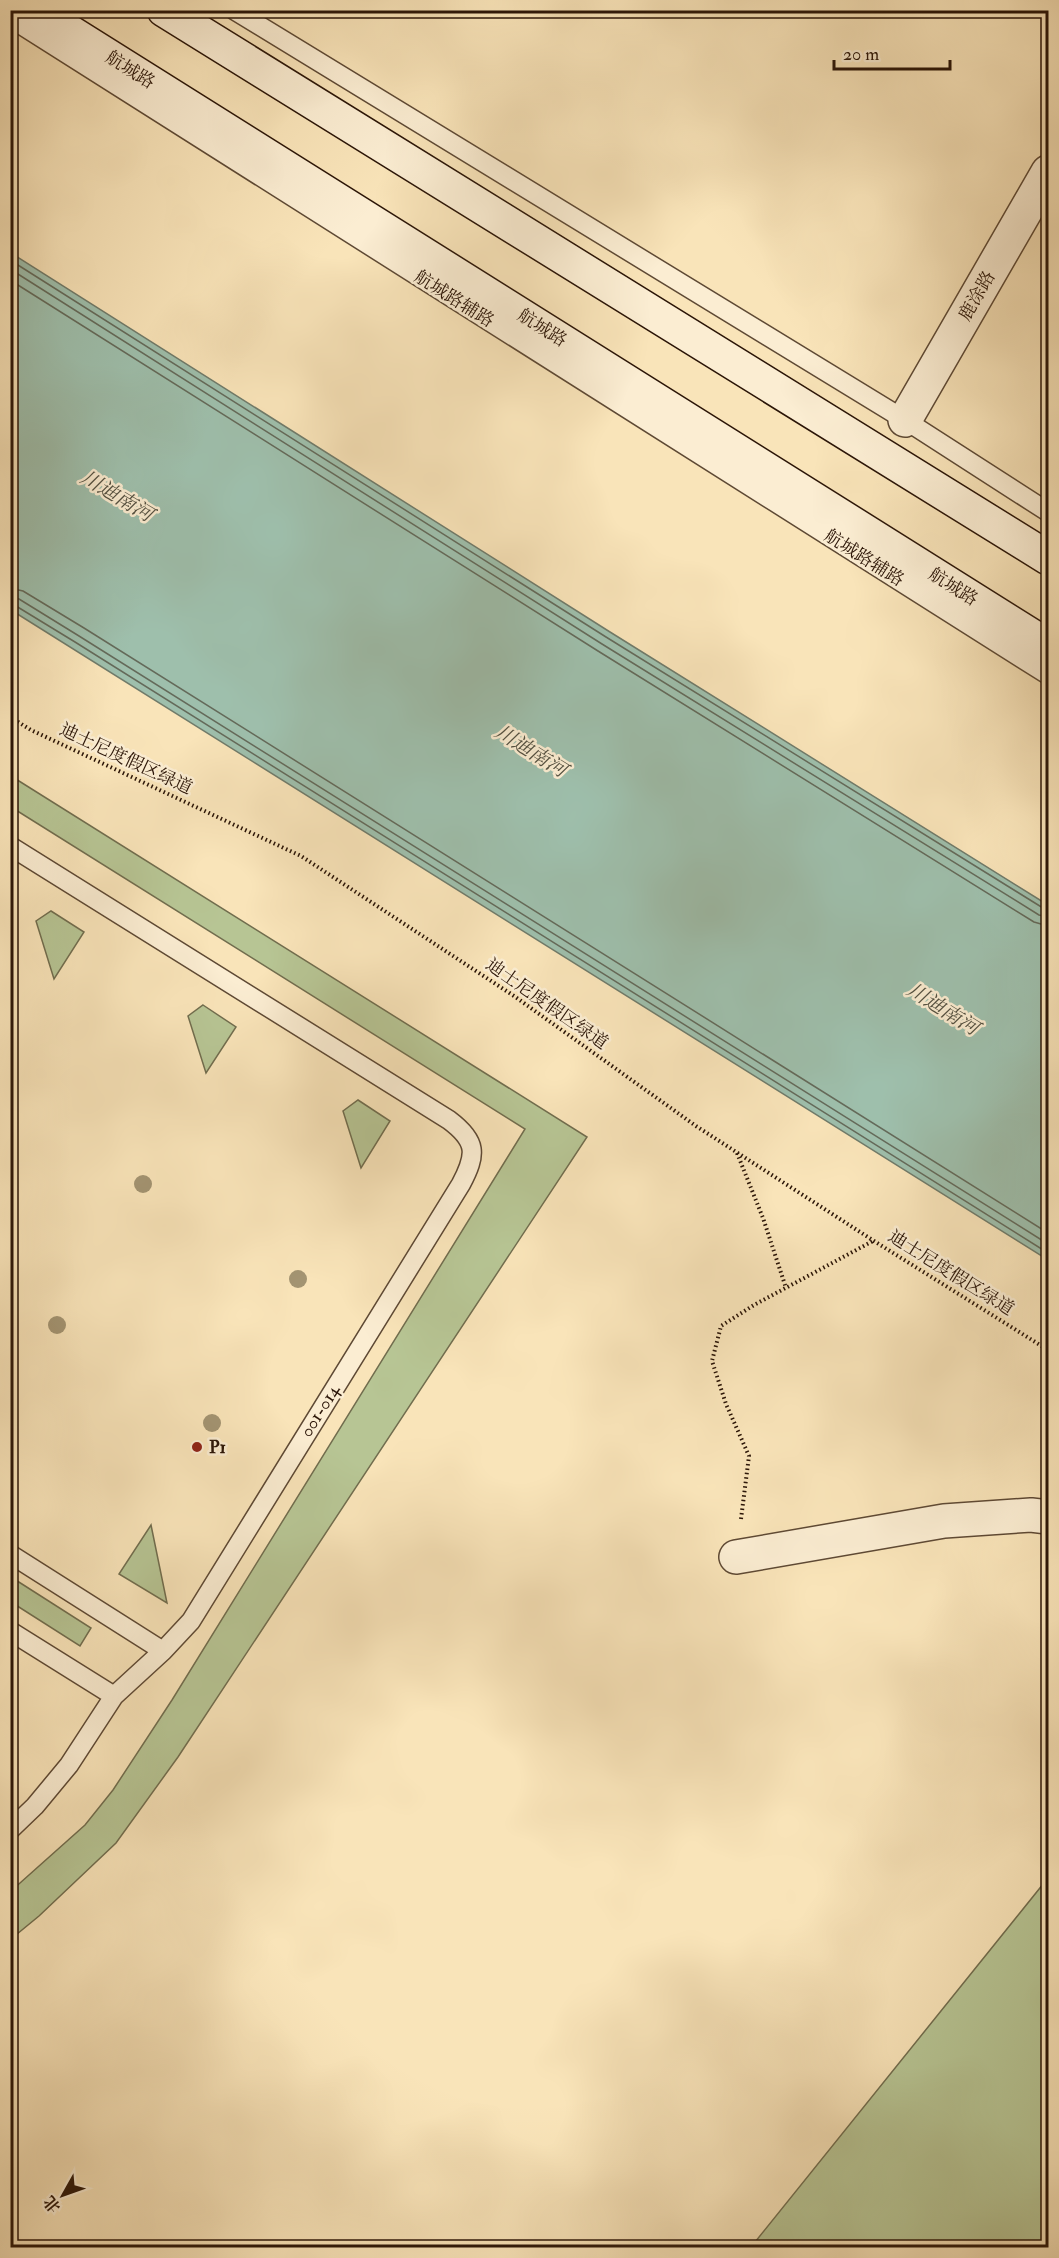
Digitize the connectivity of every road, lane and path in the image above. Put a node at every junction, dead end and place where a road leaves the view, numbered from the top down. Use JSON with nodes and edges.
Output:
{"nodes":[{"id":1,"x":35,"y":10,"type":"edge"},
{"id":2,"x":164,"y":10,"type":"edge"},
{"id":3,"x":234,"y":10,"type":"edge"},
{"id":4,"x":10,"y":18,"type":"edge"},
{"id":5,"x":1048,"y":172,"type":"edge"},
{"id":6,"x":905,"y":420,"type":"junction"},
{"id":7,"x":1048,"y":512,"type":"edge"},
{"id":8,"x":1048,"y":558,"type":"edge"},
{"id":9,"x":1048,"y":646,"type":"edge"},
{"id":10,"x":1048,"y":675,"type":"edge"},
{"id":11,"x":10,"y":717,"type":"edge"},
{"id":12,"x":10,"y":846,"type":"edge"},
{"id":13,"x":736,"y":1152,"type":"junction"},
{"id":14,"x":874,"y":1241,"type":"junction"},
{"id":15,"x":786,"y":1287,"type":"junction"},
{"id":16,"x":1048,"y":1350,"type":"edge"},
{"id":17,"x":1048,"y":1518,"type":"edge"},
{"id":18,"x":10,"y":1554,"type":"edge"},
{"id":19,"x":736,"y":1557,"type":"joint"},
{"id":20,"x":10,"y":1631,"type":"edge"},
{"id":21,"x":163,"y":1651,"type":"junction"},
{"id":22,"x":114,"y":1696,"type":"junction"},
{"id":23,"x":10,"y":1830,"type":"edge"}],
"edges":[{"from":1,"to":9,"type":"main road","name":"航城路"},
{"from":2,"to":8,"type":"main road"},
{"from":3,"to":6,"type":"lane"},
{"from":4,"to":10,"type":"lane","name":"航城路辅路"},
{"from":5,"to":6,"type":"main road","name":"鹿涂路"},
{"from":6,"to":7,"type":"lane"},
{"from":11,"to":13,"type":"path","name":"迪士尼度假区绿道"},
{"from":12,"to":21,"type":"lane","name":"001-014"},
{"from":13,"to":14,"type":"path","name":"迪士尼度假区绿道"},
{"from":13,"to":15,"type":"path"},
{"from":14,"to":15,"type":"path"},
{"from":14,"to":16,"type":"path","name":"迪士尼度假区绿道"},
{"from":15,"to":19,"type":"path"},
{"from":17,"to":19,"type":"main road"},
{"from":18,"to":21,"type":"lane"},
{"from":20,"to":22,"type":"lane"},
{"from":21,"to":22,"type":"lane","name":"001-014"},
{"from":22,"to":23,"type":"lane","name":"001-014"}]}
